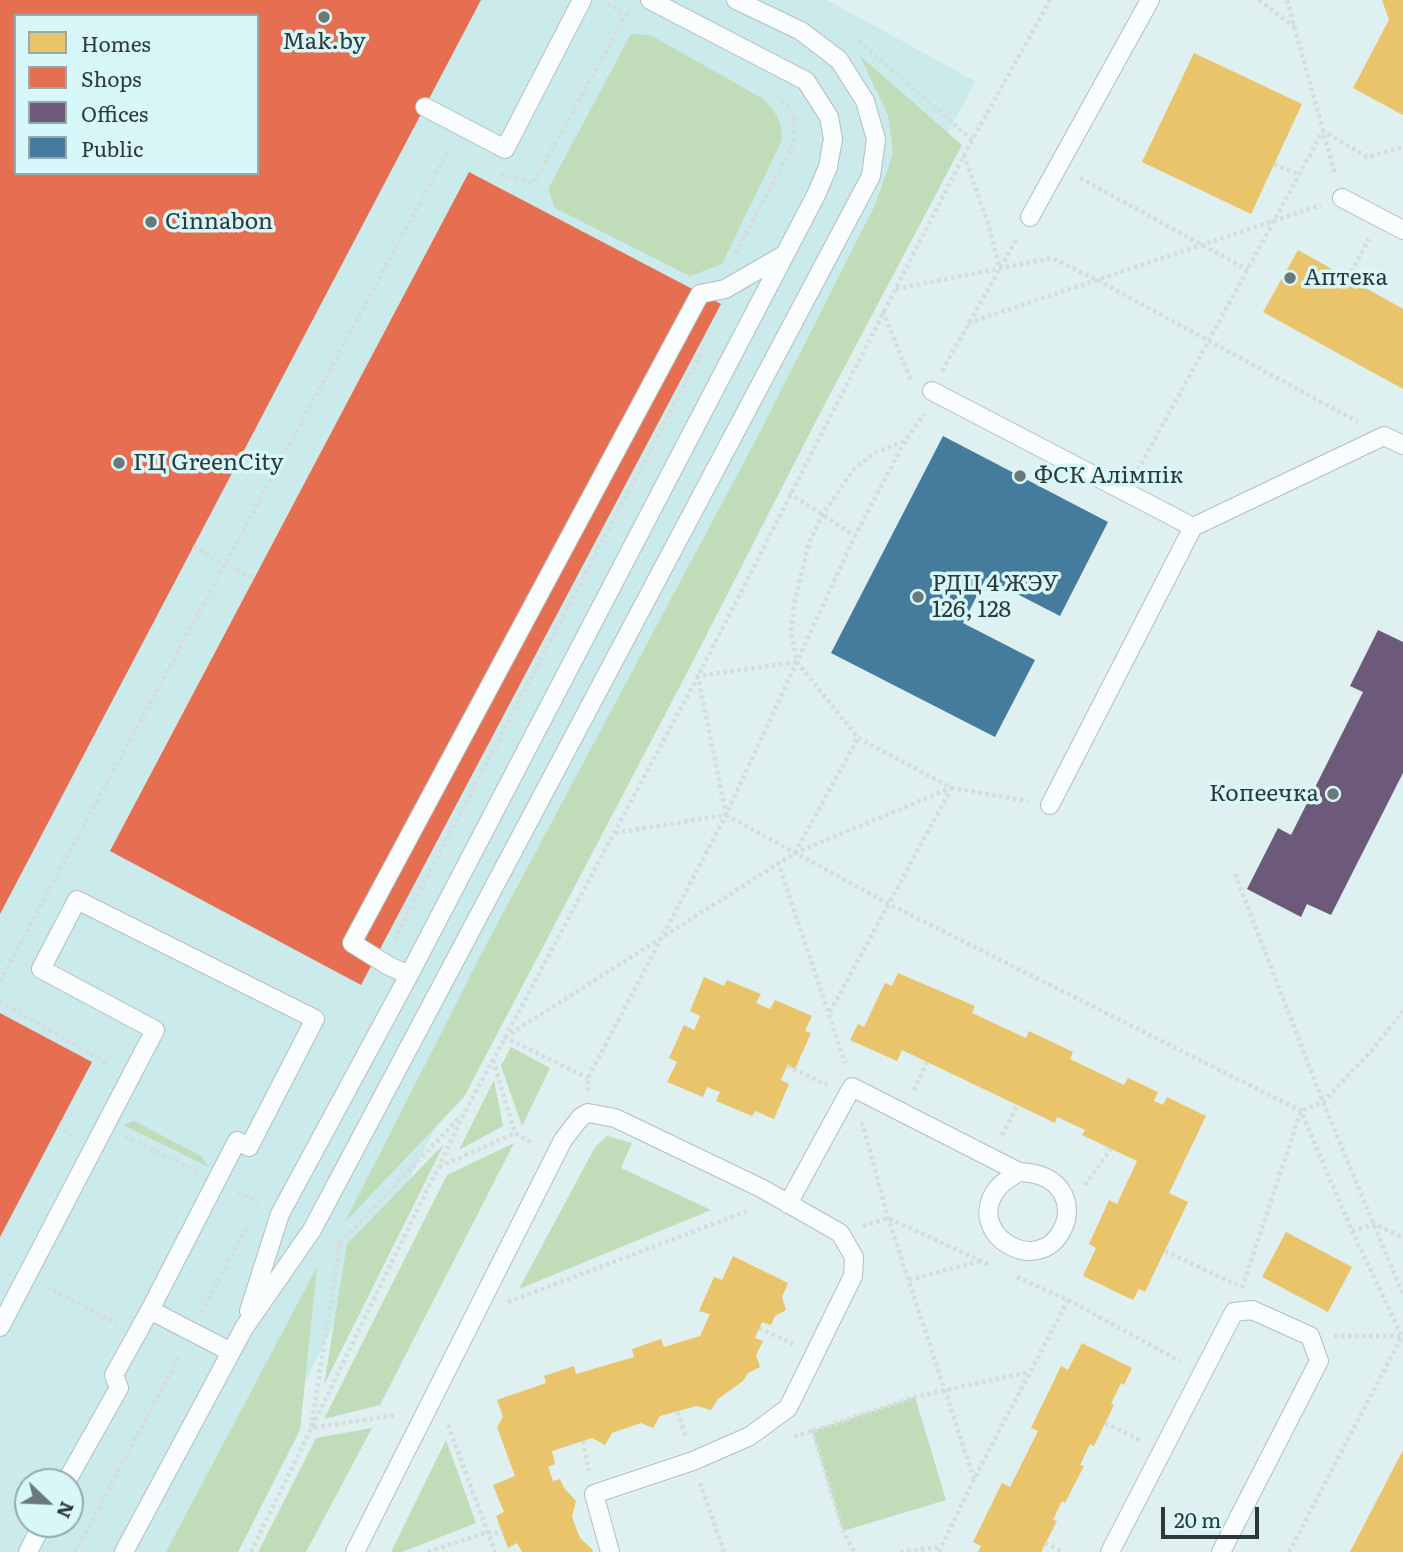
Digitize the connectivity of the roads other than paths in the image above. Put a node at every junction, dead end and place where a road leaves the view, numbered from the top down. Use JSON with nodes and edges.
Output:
{"nodes":[{"id":1,"x":582,"y":0,"type":"edge"},
{"id":2,"x":650,"y":0,"type":"edge"},
{"id":3,"x":736,"y":0,"type":"edge"},
{"id":4,"x":1150,"y":0,"type":"edge"},
{"id":5,"x":425,"y":107,"type":"dead end"},
{"id":6,"x":1342,"y":198,"type":"road end"},
{"id":7,"x":1030,"y":217,"type":"road end"},
{"id":8,"x":1403,"y":230,"type":"edge"},
{"id":9,"x":785,"y":254,"type":"junction"},
{"id":10,"x":923,"y":389,"type":"road end"},
{"id":11,"x":1403,"y":445,"type":"edge"},
{"id":12,"x":1193,"y":527,"type":"junction"},
{"id":13,"x":1051,"y":804,"type":"road end"},
{"id":14,"x":409,"y":975,"type":"junction"},
{"id":15,"x":1018,"y":1172,"type":"junction"},
{"id":16,"x":788,"y":1204,"type":"junction"},
{"id":17,"x":150,"y":1310,"type":"junction"},
{"id":18,"x":0,"y":1327,"type":"edge"},
{"id":19,"x":244,"y":1328,"type":"junction"},
{"id":20,"x":231,"y":1352,"type":"junction"},
{"id":21,"x":74,"y":1468,"type":"edge"},
{"id":22,"x":124,"y":1552,"type":"edge"},
{"id":23,"x":355,"y":1552,"type":"edge"},
{"id":24,"x":610,"y":1552,"type":"edge"},
{"id":25,"x":1110,"y":1552,"type":"edge"},
{"id":26,"x":1222,"y":1552,"type":"edge"}],
"edges":[{"from":1,"to":5,"type":"lane"},
{"from":2,"to":9,"type":"lane"},
{"from":3,"to":19,"type":"lane"},
{"from":4,"to":7,"type":"lane"},
{"from":6,"to":8,"type":"lane"},
{"from":9,"to":14,"type":"lane"},
{"from":9,"to":14,"type":"lane"},
{"from":10,"to":12,"type":"lane"},
{"from":11,"to":12,"type":"lane"},
{"from":12,"to":13,"type":"lane"},
{"from":14,"to":19,"type":"lane"},
{"from":15,"to":15,"type":"lane"},
{"from":15,"to":16,"type":"lane"},
{"from":16,"to":23,"type":"lane"},
{"from":16,"to":24,"type":"lane"},
{"from":17,"to":18,"type":"lane"},
{"from":17,"to":20,"type":"lane"},
{"from":17,"to":21,"type":"lane"},
{"from":19,"to":20,"type":"lane"},
{"from":20,"to":22,"type":"lane"},
{"from":25,"to":26,"type":"lane"}]}
